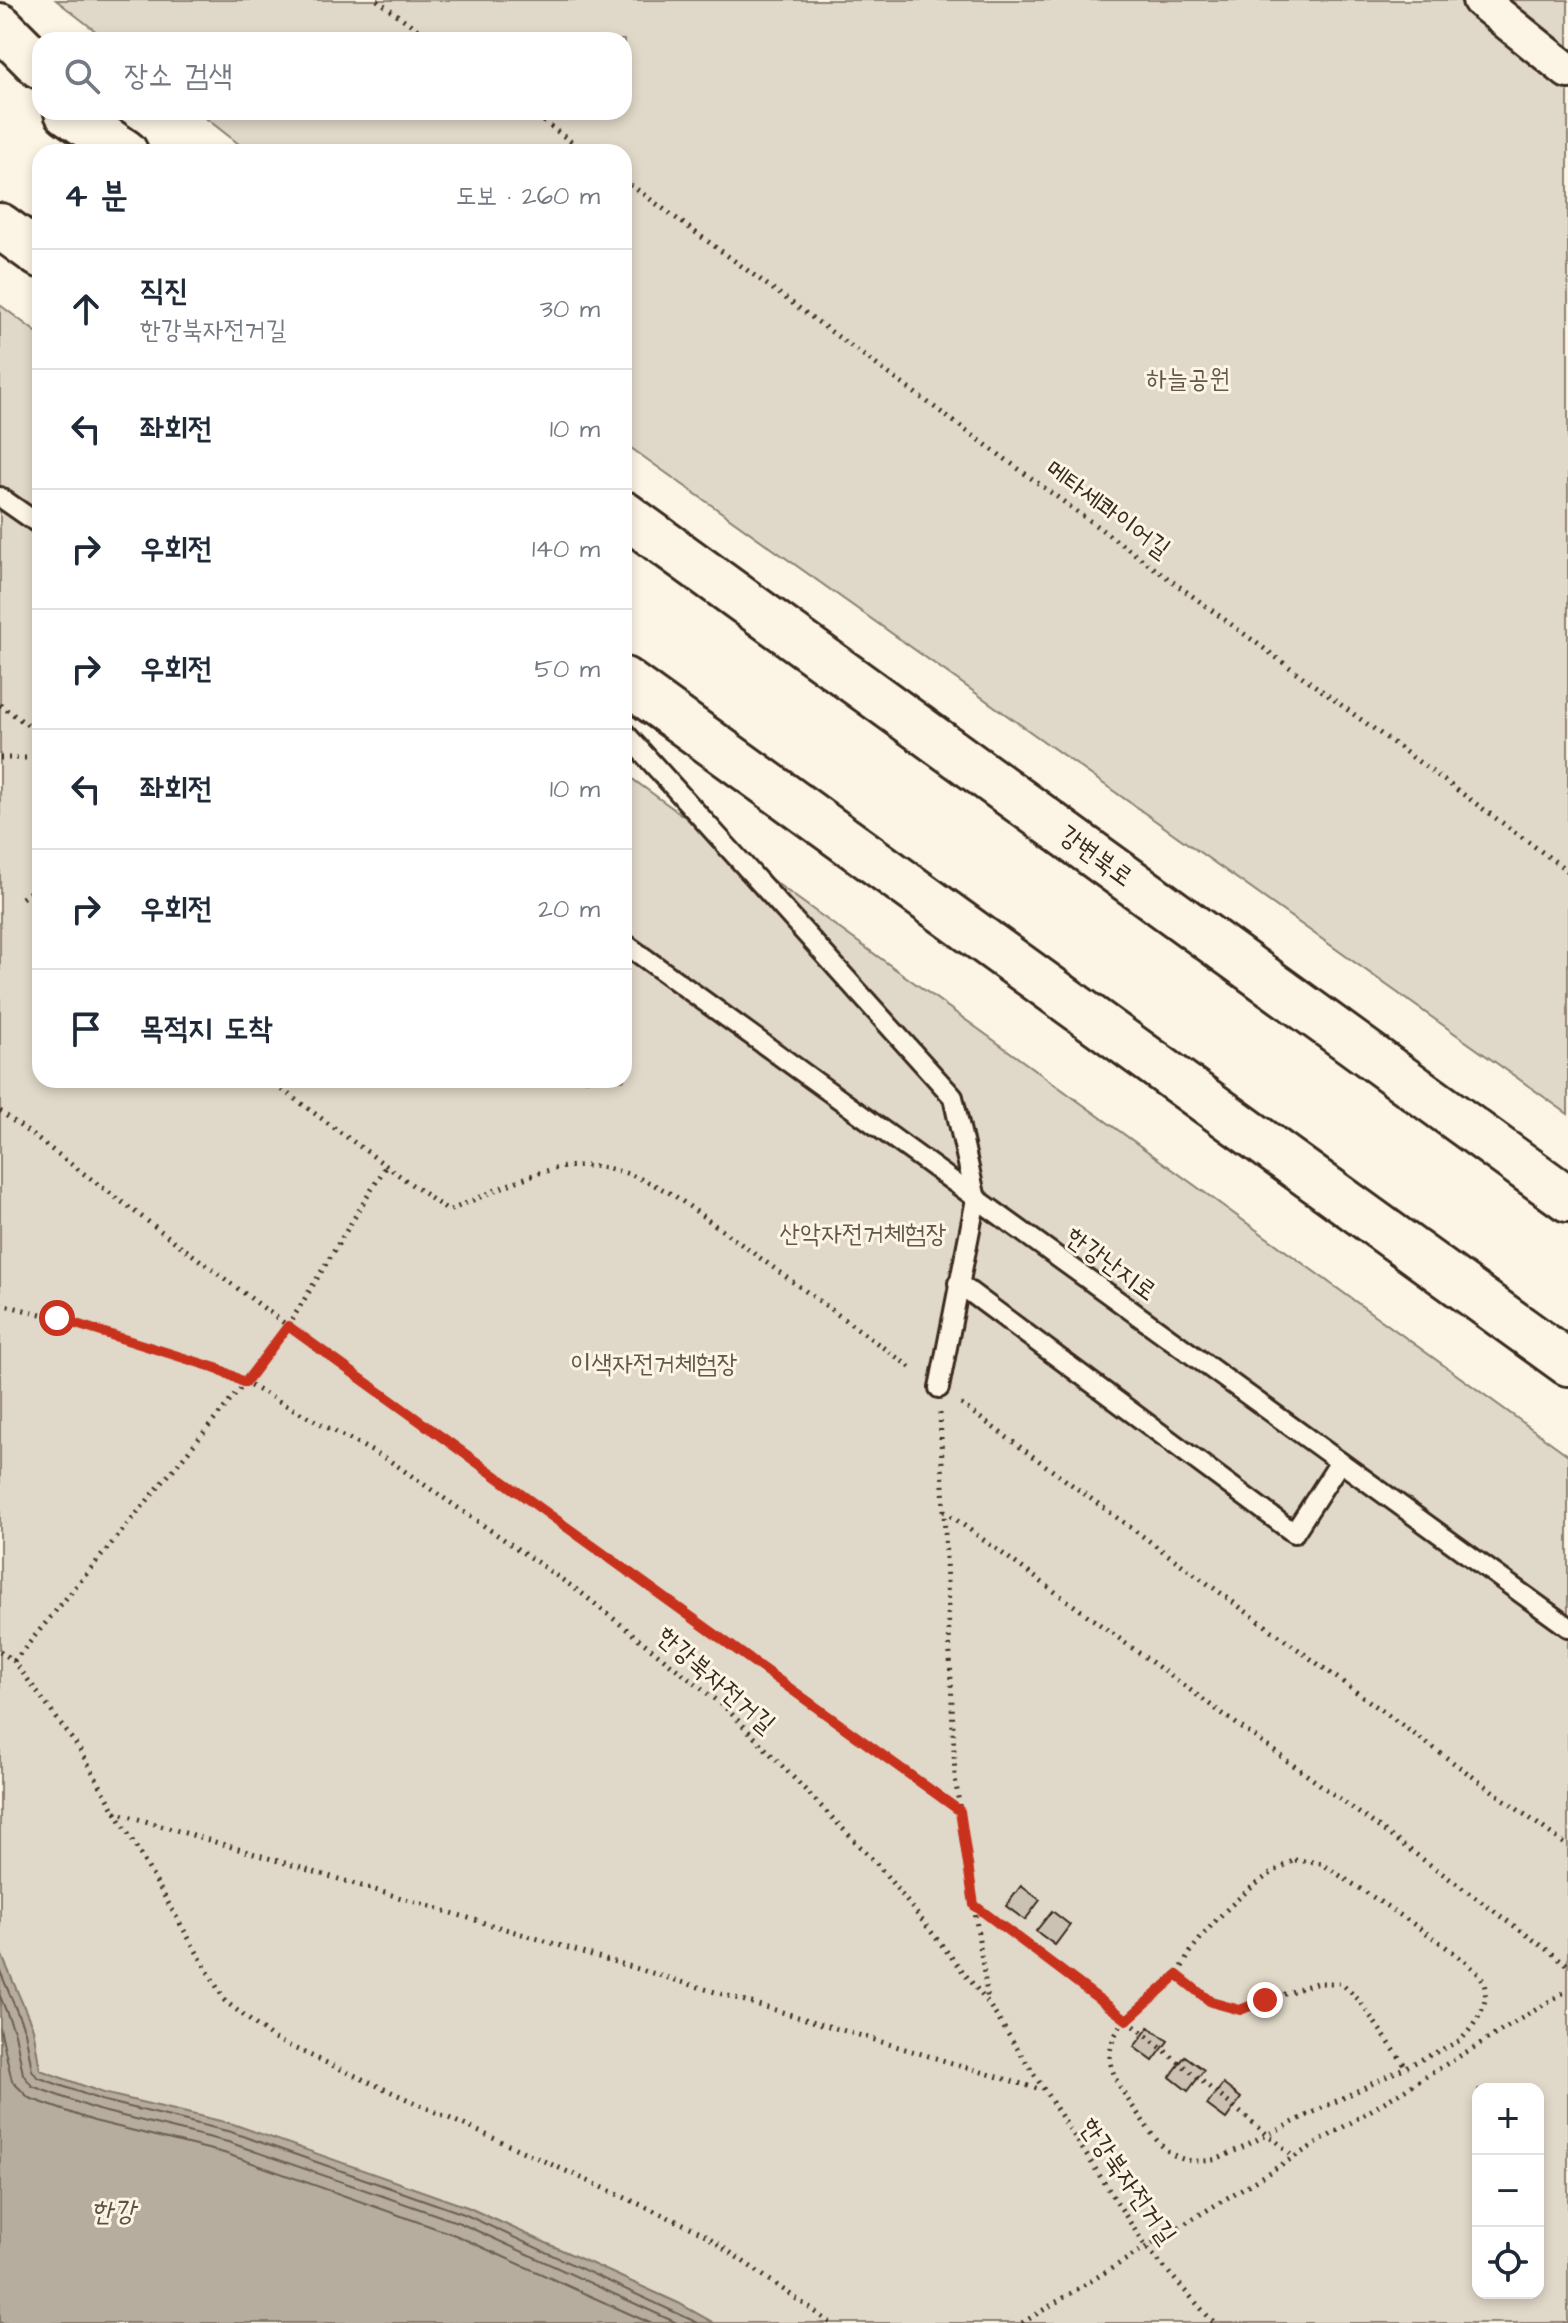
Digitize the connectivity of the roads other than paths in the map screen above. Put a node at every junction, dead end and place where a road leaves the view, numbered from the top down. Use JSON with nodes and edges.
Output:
{"nodes":[{"id":1,"x":1480,"y":0,"type":"edge"},
{"id":2,"x":0,"y":26,"type":"edge"},
{"id":3,"x":32,"y":58,"type":"edge"},
{"id":4,"x":0,"y":65,"type":"edge"},
{"id":5,"x":1568,"y":71,"type":"edge"},
{"id":6,"x":32,"y":87,"type":"edge"},
{"id":7,"x":79,"y":120,"type":"edge"},
{"id":8,"x":93,"y":120,"type":"edge"},
{"id":9,"x":114,"y":144,"type":"edge"},
{"id":10,"x":117,"y":144,"type":"edge"},
{"id":11,"x":0,"y":226,"type":"edge"},
{"id":12,"x":32,"y":249,"type":"edge"},
{"id":13,"x":0,"y":497,"type":"edge"},
{"id":14,"x":32,"y":519,"type":"edge"},
{"id":15,"x":632,"y":520,"type":"edge"},
{"id":16,"x":632,"y":686,"type":"edge"},
{"id":17,"x":632,"y":741,"type":"edge"},
{"id":18,"x":632,"y":949,"type":"edge"},
{"id":19,"x":976,"y":1199,"type":"junction"},
{"id":20,"x":1568,"y":1199,"type":"edge"},
{"id":21,"x":958,"y":1283,"type":"junction"},
{"id":22,"x":1568,"y":1363,"type":"edge"},
{"id":23,"x":939,"y":1388,"type":"road end"},
{"id":24,"x":1340,"y":1462,"type":"junction"},
{"id":25,"x":1568,"y":1627,"type":"edge"}],
"edges":[{"from":1,"to":5,"type":"street"},
{"from":2,"to":3,"type":"highway"},
{"from":4,"to":6,"type":"highway"},
{"from":7,"to":9,"type":"highway"},
{"from":8,"to":10,"type":"highway"},
{"from":11,"to":12,"type":"highway"},
{"from":13,"to":14,"type":"lane"},
{"from":15,"to":20,"type":"highway","name":"강변북로"},
{"from":16,"to":22,"type":"highway"},
{"from":17,"to":19,"type":"lane"},
{"from":18,"to":19,"type":"lane","name":"한강난지로"},
{"from":19,"to":21,"type":"lane"},
{"from":19,"to":24,"type":"lane","name":"한강난지로"},
{"from":21,"to":23,"type":"lane"},
{"from":21,"to":24,"type":"lane"},
{"from":24,"to":25,"type":"lane","name":"한강난지로"}]}
